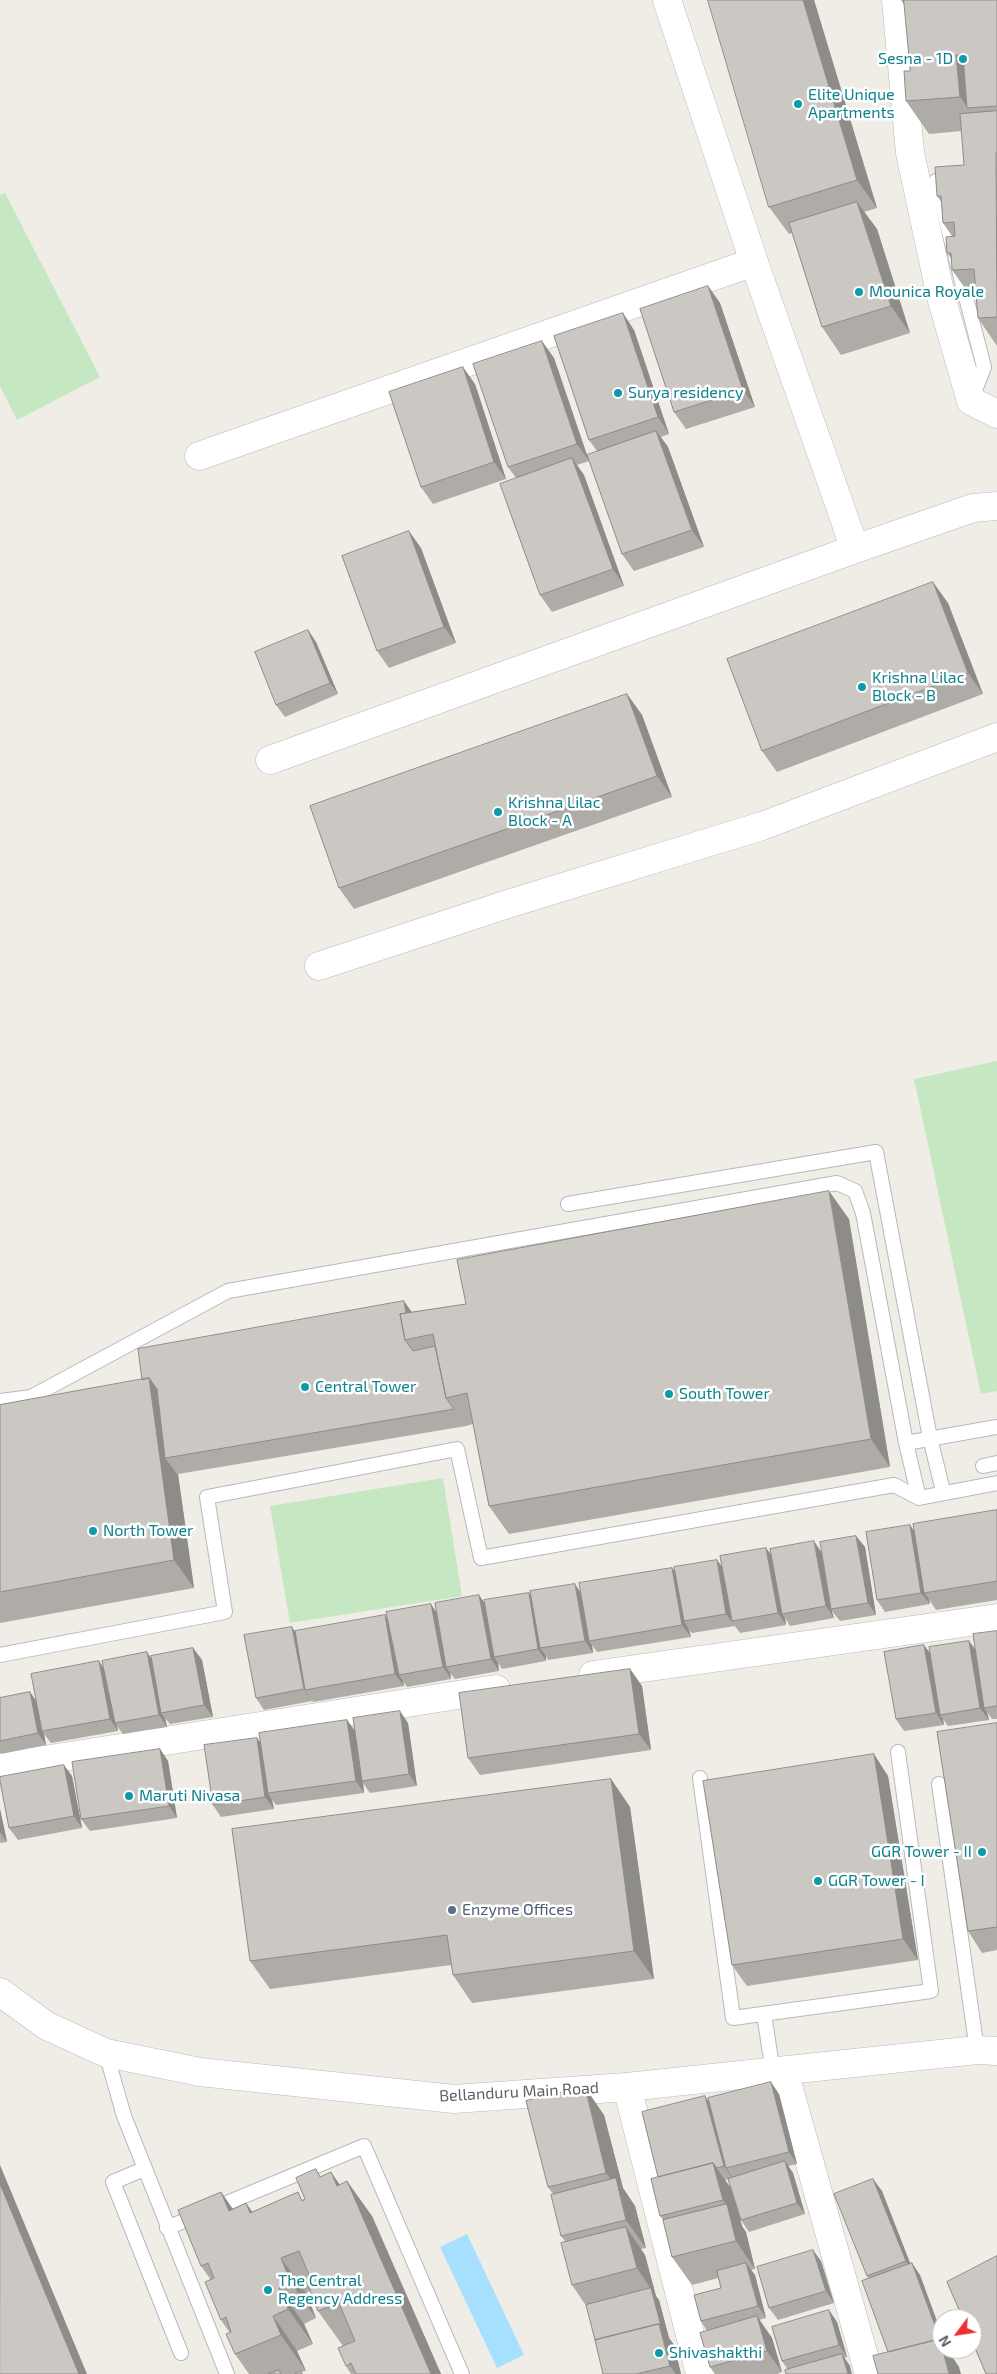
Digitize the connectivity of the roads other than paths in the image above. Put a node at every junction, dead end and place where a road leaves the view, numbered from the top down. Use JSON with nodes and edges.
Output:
{"nodes":[{"id":1,"x":667,"y":0,"type":"edge"},
{"id":2,"x":896,"y":0,"type":"edge"},
{"id":3,"x":936,"y":181,"type":"edge"},
{"id":4,"x":754,"y":262,"type":"junction"},
{"id":5,"x":971,"y":401,"type":"junction"},
{"id":6,"x":997,"y":414,"type":"edge"},
{"id":7,"x":198,"y":456,"type":"dead end"},
{"id":8,"x":997,"y":506,"type":"edge"},
{"id":9,"x":855,"y":549,"type":"junction"},
{"id":10,"x":997,"y":737,"type":"edge"},
{"id":11,"x":270,"y":760,"type":"dead end"},
{"id":12,"x":319,"y":966,"type":"dead end"},
{"id":13,"x":568,"y":1204,"type":"dead end"},
{"id":14,"x":0,"y":1401,"type":"edge"},
{"id":15,"x":997,"y":1427,"type":"edge"},
{"id":16,"x":930,"y":1438,"type":"junction"},
{"id":17,"x":906,"y":1443,"type":"junction"},
{"id":18,"x":997,"y":1463,"type":"edge"},
{"id":19,"x":983,"y":1466,"type":"dead end"},
{"id":20,"x":997,"y":1483,"type":"edge"},
{"id":21,"x":943,"y":1492,"type":"junction"},
{"id":22,"x":918,"y":1498,"type":"junction"},
{"id":23,"x":997,"y":1618,"type":"edge"},
{"id":24,"x":0,"y":1655,"type":"edge"},
{"id":25,"x":568,"y":1679,"type":"edge"},
{"id":26,"x":519,"y":1686,"type":"edge"},
{"id":27,"x":898,"y":1752,"type":"dead end"},
{"id":28,"x":0,"y":1767,"type":"edge"},
{"id":29,"x":700,"y":1778,"type":"dead end"},
{"id":30,"x":938,"y":1784,"type":"edge"},
{"id":31,"x":0,"y":1992,"type":"edge"},
{"id":32,"x":764,"y":2014,"type":"junction"},
{"id":33,"x":987,"y":2050,"type":"edge"},
{"id":34,"x":106,"y":2053,"type":"junction"},
{"id":35,"x":779,"y":2072,"type":"junction"},
{"id":36,"x":627,"y":2087,"type":"junction"},
{"id":37,"x":144,"y":2169,"type":"junction"},
{"id":38,"x":167,"y":2228,"type":"junction"},
{"id":39,"x":181,"y":2353,"type":"dead end"},
{"id":40,"x":225,"y":2373,"type":"edge"},
{"id":41,"x":462,"y":2374,"type":"edge"},
{"id":42,"x":700,"y":2374,"type":"edge"},
{"id":43,"x":869,"y":2374,"type":"edge"}],
"edges":[{"from":1,"to":4,"type":"street"},
{"from":2,"to":5,"type":"street"},
{"from":3,"to":5,"type":"lane"},
{"from":4,"to":7,"type":"street"},
{"from":4,"to":9,"type":"street"},
{"from":5,"to":6,"type":"street"},
{"from":8,"to":9,"type":"street"},
{"from":9,"to":11,"type":"street"},
{"from":10,"to":12,"type":"street"},
{"from":13,"to":16,"type":"lane"},
{"from":14,"to":17,"type":"lane"},
{"from":15,"to":16,"type":"lane"},
{"from":16,"to":17,"type":"lane"},
{"from":16,"to":21,"type":"lane"},
{"from":17,"to":22,"type":"lane"},
{"from":18,"to":19,"type":"lane"},
{"from":20,"to":21,"type":"lane"},
{"from":21,"to":22,"type":"lane"},
{"from":22,"to":24,"type":"lane"},
{"from":23,"to":25,"type":"street"},
{"from":26,"to":28,"type":"street"},
{"from":27,"to":32,"type":"lane"},
{"from":29,"to":32,"type":"lane"},
{"from":30,"to":33,"type":"lane"},
{"from":31,"to":34,"type":"street","name":"Bellanduru Main Road"},
{"from":32,"to":35,"type":"lane"},
{"from":33,"to":35,"type":"street","name":"Bellanduru Main Road"},
{"from":34,"to":36,"type":"street","name":"Bellanduru Main Road"},
{"from":34,"to":37,"type":"lane"},
{"from":35,"to":36,"type":"street","name":"Bellanduru Main Road"},
{"from":35,"to":43,"type":"street"},
{"from":36,"to":42,"type":"street"},
{"from":37,"to":38,"type":"lane"},
{"from":37,"to":39,"type":"lane"},
{"from":38,"to":40,"type":"lane"},
{"from":38,"to":41,"type":"lane"}]}
